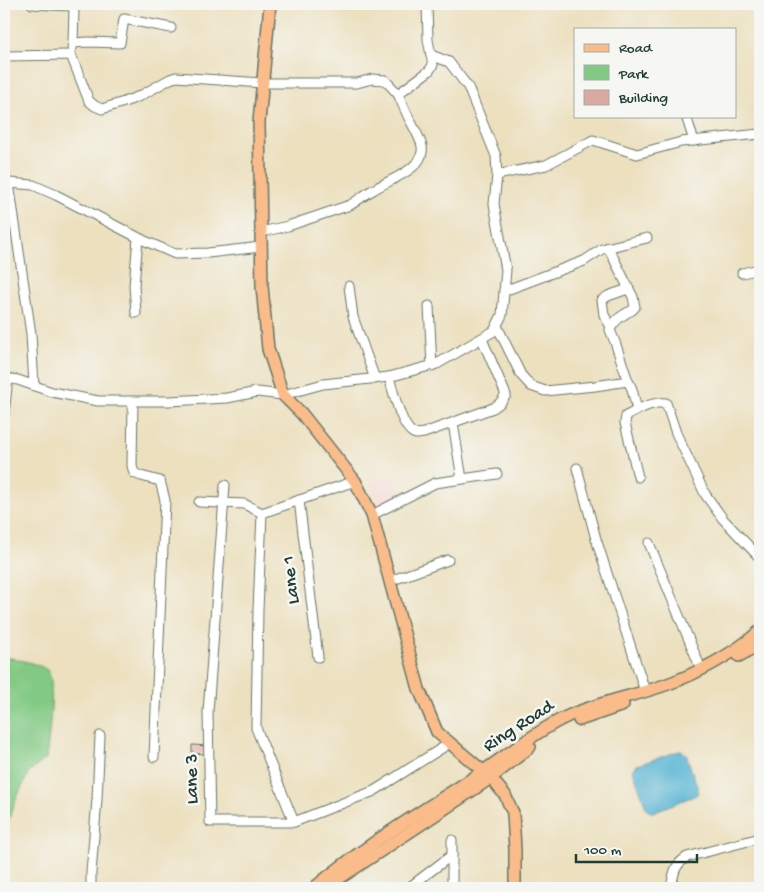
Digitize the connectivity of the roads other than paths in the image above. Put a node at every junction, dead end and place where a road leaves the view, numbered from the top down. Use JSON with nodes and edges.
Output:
{"nodes":[{"id":1,"x":32,"y":4,"type":"edge"},
{"id":2,"x":270,"y":4,"type":"edge"},
{"id":3,"x":427,"y":4,"type":"edge"},
{"id":4,"x":171,"y":28,"type":"dead end"},
{"id":5,"x":74,"y":43,"type":"junction"},
{"id":6,"x":71,"y":55,"type":"junction"},
{"id":7,"x":431,"y":55,"type":"junction"},
{"id":8,"x":4,"y":56,"type":"edge"},
{"id":9,"x":262,"y":83,"type":"junction"},
{"id":10,"x":398,"y":94,"type":"junction"},
{"id":11,"x":687,"y":118,"type":"edge"},
{"id":12,"x":760,"y":134,"type":"edge"},
{"id":13,"x":694,"y":141,"type":"junction"},
{"id":14,"x":497,"y":175,"type":"junction"},
{"id":15,"x":6,"y":183,"type":"edge"},
{"id":16,"x":261,"y":232,"type":"junction"},
{"id":17,"x":138,"y":238,"type":"junction"},
{"id":18,"x":647,"y":238,"type":"dead end"},
{"id":19,"x":262,"y":247,"type":"junction"},
{"id":20,"x":608,"y":247,"type":"junction"},
{"id":21,"x":760,"y":270,"type":"edge"},
{"id":22,"x":742,"y":273,"type":"dead end"},
{"id":23,"x":349,"y":286,"type":"dead end"},
{"id":24,"x":628,"y":289,"type":"junction"},
{"id":25,"x":504,"y":291,"type":"junction"},
{"id":26,"x":429,"y":306,"type":"dead end"},
{"id":27,"x":136,"y":313,"type":"dead end"},
{"id":28,"x":497,"y":326,"type":"junction"},
{"id":29,"x":612,"y":327,"type":"junction"},
{"id":30,"x":482,"y":338,"type":"junction"},
{"id":31,"x":432,"y":366,"type":"junction"},
{"id":32,"x":389,"y":377,"type":"junction"},
{"id":33,"x":6,"y":378,"type":"edge"},
{"id":34,"x":375,"y":379,"type":"junction"},
{"id":35,"x":628,"y":381,"type":"junction"},
{"id":36,"x":34,"y":386,"type":"junction"},
{"id":37,"x":283,"y":395,"type":"junction"},
{"id":38,"x":133,"y":401,"type":"junction"},
{"id":39,"x":637,"y":410,"type":"junction"},
{"id":40,"x":4,"y":414,"type":"edge"},
{"id":41,"x":452,"y":423,"type":"junction"},
{"id":42,"x":577,"y":468,"type":"dead end"},
{"id":43,"x":497,"y":474,"type":"dead end"},
{"id":44,"x":638,"y":477,"type":"dead end"},
{"id":45,"x":462,"y":479,"type":"junction"},
{"id":46,"x":355,"y":481,"type":"junction"},
{"id":47,"x":225,"y":485,"type":"dead end"},
{"id":48,"x":300,"y":500,"type":"junction"},
{"id":49,"x":199,"y":502,"type":"dead end"},
{"id":50,"x":224,"y":503,"type":"junction"},
{"id":51,"x":262,"y":513,"type":"junction"},
{"id":52,"x":372,"y":515,"type":"junction"},
{"id":53,"x":649,"y":543,"type":"dead end"},
{"id":54,"x":760,"y":558,"type":"edge"},
{"id":55,"x":448,"y":560,"type":"dead end"},
{"id":56,"x":390,"y":581,"type":"junction"},
{"id":57,"x":760,"y":631,"type":"edge"},
{"id":58,"x":760,"y":642,"type":"edge"},
{"id":59,"x":318,"y":657,"type":"dead end"},
{"id":60,"x":701,"y":669,"type":"junction"},
{"id":61,"x":645,"y":691,"type":"junction"},
{"id":62,"x":100,"y":736,"type":"dead end"},
{"id":63,"x":450,"y":743,"type":"junction"},
{"id":64,"x":154,"y":757,"type":"dead end"},
{"id":65,"x":487,"y":774,"type":"junction"},
{"id":66,"x":294,"y":822,"type":"junction"},
{"id":67,"x":760,"y":838,"type":"edge"},
{"id":68,"x":452,"y":840,"type":"dead end"},
{"id":69,"x":452,"y":855,"type":"junction"},
{"id":70,"x":91,"y":888,"type":"edge"},
{"id":71,"x":314,"y":888,"type":"edge"},
{"id":72,"x":327,"y":888,"type":"edge"},
{"id":73,"x":410,"y":888,"type":"edge"},
{"id":74,"x":452,"y":888,"type":"edge"},
{"id":75,"x":515,"y":888,"type":"edge"},
{"id":76,"x":670,"y":888,"type":"edge"}],
"edges":[{"from":1,"to":5,"type":"street"},
{"from":2,"to":9,"type":"main road"},
{"from":3,"to":7,"type":"street"},
{"from":4,"to":5,"type":"street"},
{"from":5,"to":6,"type":"street"},
{"from":6,"to":8,"type":"street"},
{"from":6,"to":9,"type":"street"},
{"from":7,"to":10,"type":"street"},
{"from":7,"to":14,"type":"street"},
{"from":9,"to":10,"type":"street"},
{"from":9,"to":16,"type":"main road"},
{"from":10,"to":16,"type":"street"},
{"from":11,"to":13,"type":"street"},
{"from":12,"to":13,"type":"street"},
{"from":13,"to":14,"type":"street"},
{"from":14,"to":25,"type":"street"},
{"from":15,"to":17,"type":"street"},
{"from":15,"to":36,"type":"street"},
{"from":16,"to":19,"type":"main road"},
{"from":17,"to":19,"type":"street"},
{"from":17,"to":27,"type":"street"},
{"from":18,"to":20,"type":"street"},
{"from":19,"to":37,"type":"main road"},
{"from":20,"to":24,"type":"street"},
{"from":20,"to":25,"type":"street"},
{"from":21,"to":22,"type":"street"},
{"from":23,"to":34,"type":"street"},
{"from":24,"to":29,"type":"street"},
{"from":24,"to":29,"type":"street"},
{"from":25,"to":28,"type":"street"},
{"from":26,"to":31,"type":"street"},
{"from":28,"to":30,"type":"street"},
{"from":28,"to":35,"type":"street"},
{"from":29,"to":35,"type":"street"},
{"from":30,"to":31,"type":"street"},
{"from":30,"to":41,"type":"street"},
{"from":31,"to":32,"type":"street"},
{"from":32,"to":34,"type":"street"},
{"from":32,"to":41,"type":"street"},
{"from":33,"to":36,"type":"street"},
{"from":33,"to":40,"type":"street"},
{"from":34,"to":37,"type":"street"},
{"from":35,"to":39,"type":"street"},
{"from":36,"to":38,"type":"street"},
{"from":37,"to":38,"type":"street"},
{"from":37,"to":46,"type":"main road"},
{"from":38,"to":64,"type":"street"},
{"from":39,"to":44,"type":"street"},
{"from":39,"to":54,"type":"street"},
{"from":41,"to":45,"type":"street"},
{"from":42,"to":61,"type":"street"},
{"from":43,"to":45,"type":"street"},
{"from":45,"to":52,"type":"street"},
{"from":46,"to":48,"type":"street"},
{"from":46,"to":52,"type":"main road"},
{"from":47,"to":50,"type":"street"},
{"from":48,"to":51,"type":"street"},
{"from":48,"to":59,"type":"street","name":"Lane 1"},
{"from":49,"to":50,"type":"street"},
{"from":50,"to":51,"type":"street"},
{"from":50,"to":66,"type":"street","name":"Lane 3"},
{"from":51,"to":66,"type":"street"},
{"from":52,"to":56,"type":"main road"},
{"from":53,"to":60,"type":"street"},
{"from":55,"to":56,"type":"street"},
{"from":56,"to":63,"type":"main road"},
{"from":57,"to":60,"type":"main road","name":"Ring Road"},
{"from":58,"to":65,"type":"main road","name":"Ring Road"},
{"from":60,"to":61,"type":"main road","name":"Ring Road"},
{"from":61,"to":65,"type":"main road","name":"Ring Road"},
{"from":62,"to":70,"type":"street"},
{"from":63,"to":65,"type":"main road"},
{"from":63,"to":66,"type":"street"},
{"from":65,"to":71,"type":"main road","name":"Ring Road"},
{"from":65,"to":72,"type":"main road"},
{"from":65,"to":75,"type":"main road"},
{"from":67,"to":76,"type":"street"},
{"from":68,"to":69,"type":"street"},
{"from":69,"to":73,"type":"street"},
{"from":69,"to":74,"type":"street"}]}
